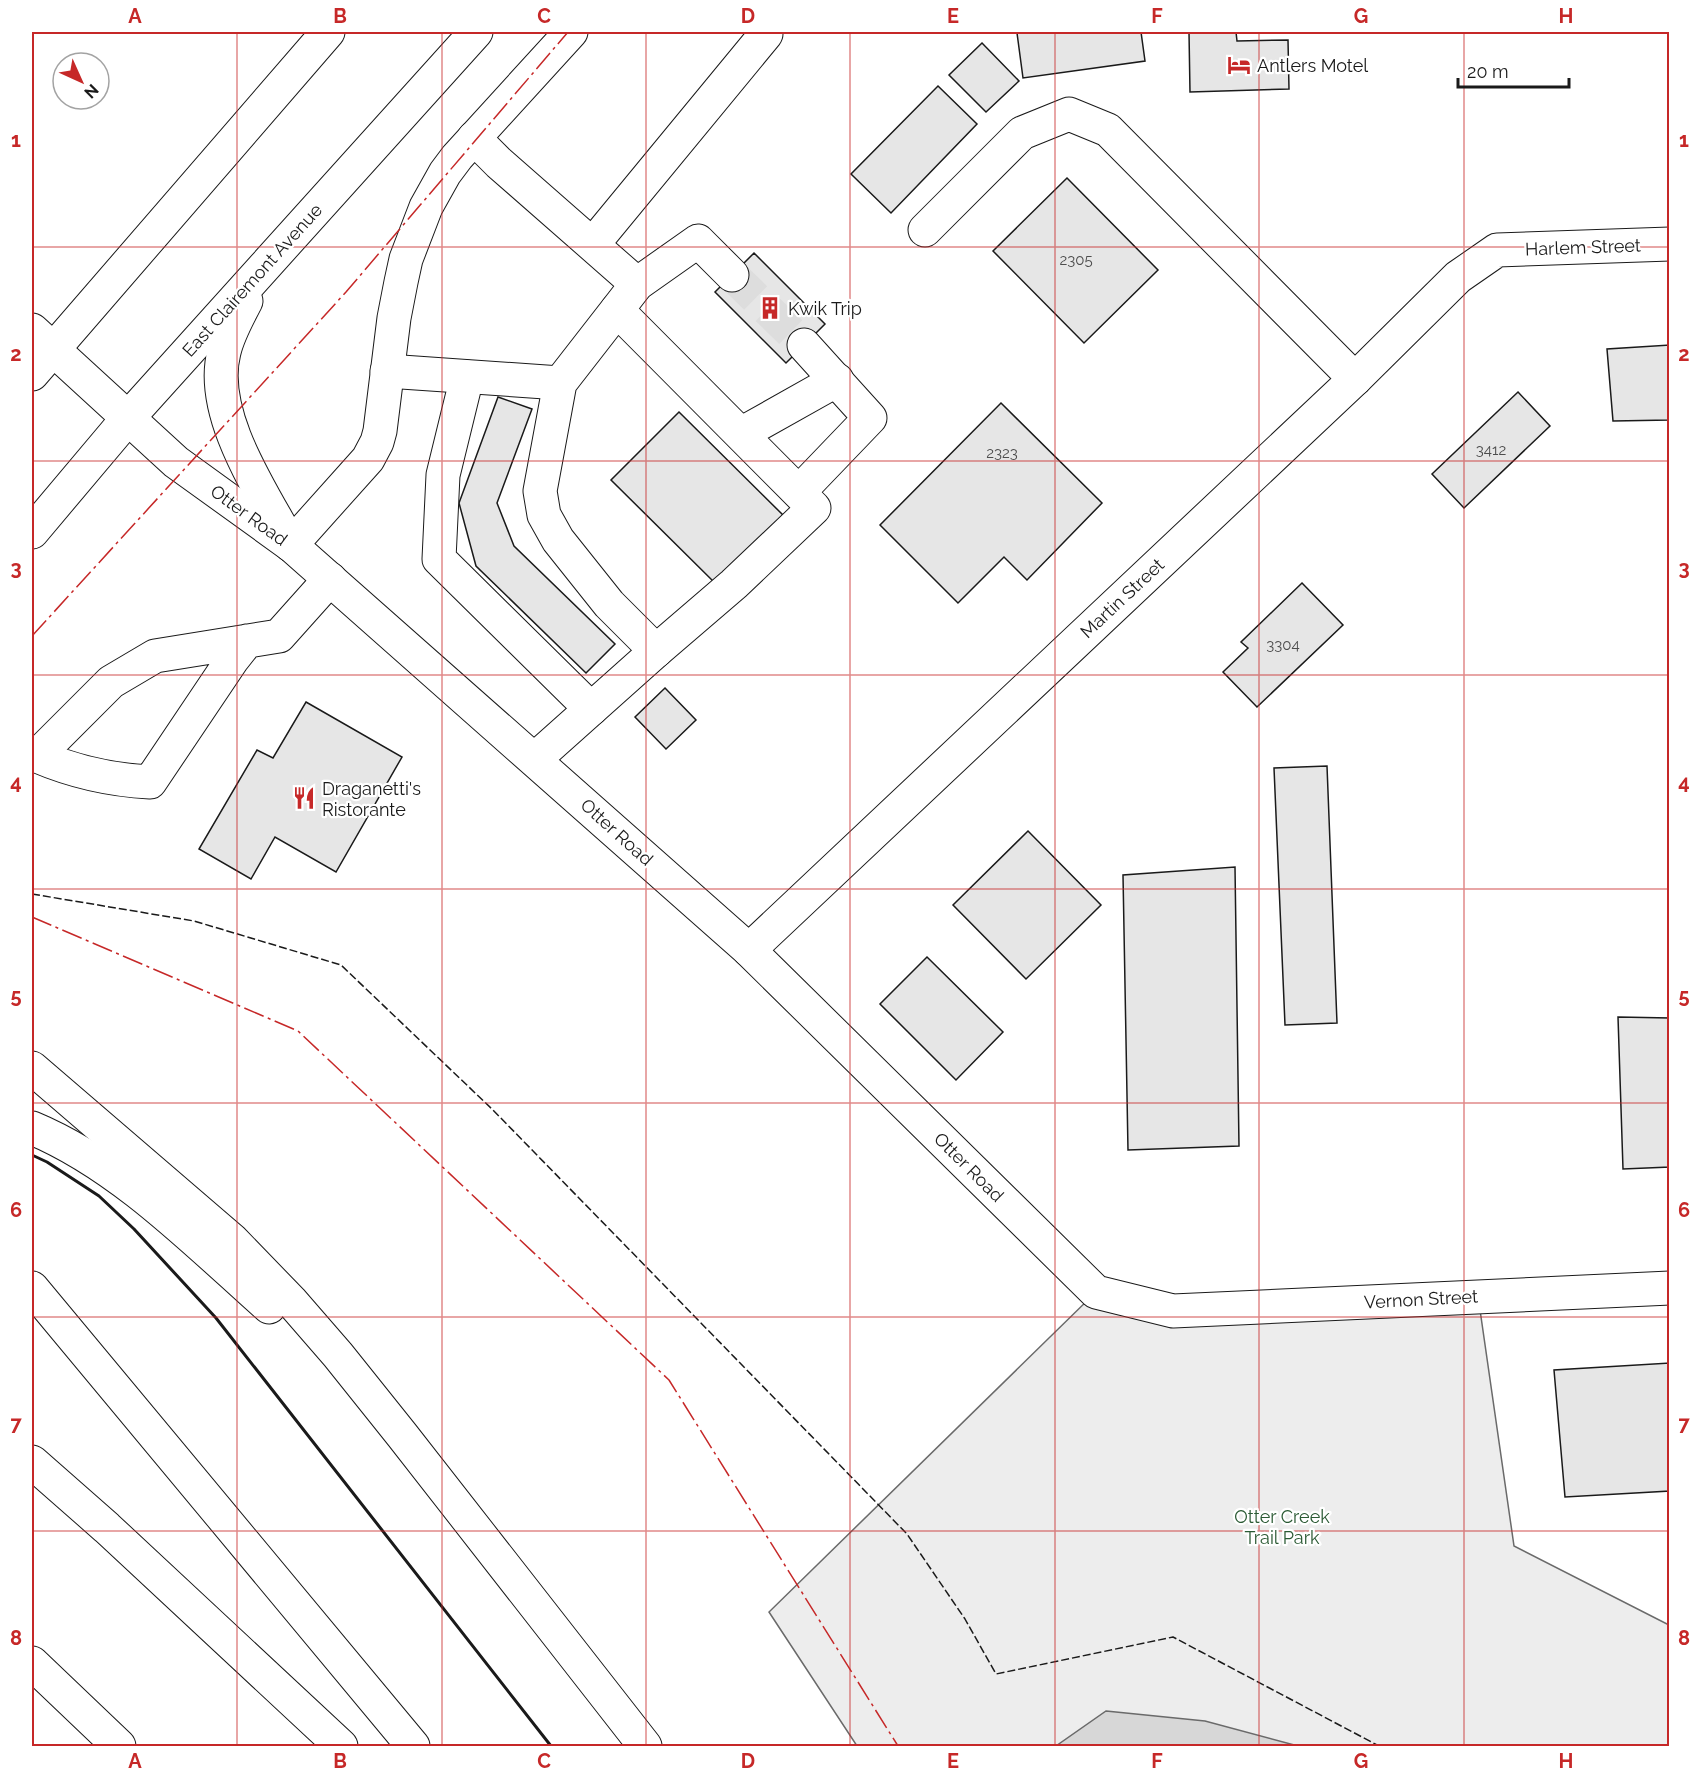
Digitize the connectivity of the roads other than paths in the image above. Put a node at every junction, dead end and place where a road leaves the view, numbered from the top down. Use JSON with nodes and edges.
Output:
{"nodes":[{"id":1,"x":328,"y":32,"type":"edge"},
{"id":2,"x":476,"y":32,"type":"edge"},
{"id":3,"x":571,"y":32,"type":"edge"},
{"id":4,"x":766,"y":34,"type":"dead end"},
{"id":5,"x":474,"y":138,"type":"junction"},
{"id":6,"x":925,"y":230,"type":"dead end"},
{"id":7,"x":593,"y":244,"type":"junction"},
{"id":8,"x":1670,"y":244,"type":"edge"},
{"id":9,"x":1497,"y":250,"type":"joint"},
{"id":10,"x":260,"y":271,"type":"junction"},
{"id":11,"x":732,"y":275,"type":"tunnel mouth"},
{"id":12,"x":637,"y":284,"type":"junction"},
{"id":13,"x":617,"y":310,"type":"junction"},
{"id":14,"x":42,"y":340,"type":"edge"},
{"id":15,"x":804,"y":345,"type":"tunnel mouth"},
{"id":16,"x":387,"y":371,"type":"junction"},
{"id":17,"x":32,"y":375,"type":"edge"},
{"id":18,"x":467,"y":377,"type":"junction"},
{"id":19,"x":1355,"y":379,"type":"junction"},
{"id":20,"x":837,"y":380,"type":"junction"},
{"id":21,"x":560,"y":383,"type":"junction"},
{"id":22,"x":128,"y":418,"type":"junction"},
{"id":23,"x":741,"y":434,"type":"junction"},
{"id":24,"x":799,"y":492,"type":"junction"},
{"id":25,"x":32,"y":532,"type":"edge"},
{"id":26,"x":291,"y":545,"type":"junction"},
{"id":27,"x":330,"y":579,"type":"junction"},
{"id":28,"x":247,"y":641,"type":"junction"},
{"id":29,"x":656,"y":651,"type":"junction"},
{"id":30,"x":591,"y":709,"type":"junction"},
{"id":31,"x":535,"y":759,"type":"junction"},
{"id":32,"x":749,"y":950,"type":"junction"},
{"id":33,"x":32,"y":1068,"type":"edge"},
{"id":34,"x":32,"y":1128,"type":"edge"},
{"id":35,"x":1670,"y":1287,"type":"edge"},
{"id":36,"x":32,"y":1288,"type":"edge"},
{"id":37,"x":1173,"y":1311,"type":"joint"},
{"id":38,"x":402,"y":1435,"type":"junction"},
{"id":39,"x":32,"y":1462,"type":"edge"},
{"id":40,"x":32,"y":1663,"type":"edge"},
{"id":41,"x":32,"y":1683,"type":"edge"},
{"id":42,"x":108,"y":1746,"type":"edge"},
{"id":43,"x":119,"y":1746,"type":"edge"},
{"id":44,"x":341,"y":1746,"type":"edge"},
{"id":45,"x":413,"y":1746,"type":"edge"},
{"id":46,"x":645,"y":1746,"type":"edge"}],
"edges":[{"from":1,"to":14,"type":"main road"},
{"from":2,"to":10,"type":"main road","name":"East Clairemont Avenue"},
{"from":3,"to":5,"type":"main road"},
{"from":4,"to":7,"type":"main road"},
{"from":5,"to":7,"type":"main road"},
{"from":5,"to":16,"type":"main road"},
{"from":6,"to":19,"type":"main road"},
{"from":7,"to":12,"type":"main road"},
{"from":8,"to":9,"type":"main road","name":"Harlem Street"},
{"from":9,"to":19,"type":"main road","name":"Martin Street"},
{"from":10,"to":22,"type":"main road","name":"East Clairemont Avenue"},
{"from":10,"to":26,"type":"main road"},
{"from":11,"to":12,"type":"main road"},
{"from":12,"to":13,"type":"main road"},
{"from":13,"to":21,"type":"main road"},
{"from":13,"to":23,"type":"main road"},
{"from":14,"to":17,"type":"main road"},
{"from":14,"to":22,"type":"main road","name":"Otter Road"},
{"from":15,"to":20,"type":"main road"},
{"from":16,"to":18,"type":"main road"},
{"from":16,"to":26,"type":"main road"},
{"from":18,"to":21,"type":"main road"},
{"from":18,"to":30,"type":"main road"},
{"from":19,"to":32,"type":"main road","name":"Martin Street"},
{"from":20,"to":23,"type":"main road"},
{"from":20,"to":24,"type":"main road"},
{"from":21,"to":29,"type":"main road"},
{"from":22,"to":25,"type":"main road","name":"East Clairemont Avenue"},
{"from":22,"to":26,"type":"main road","name":"Otter Road"},
{"from":23,"to":24,"type":"main road"},
{"from":24,"to":29,"type":"main road"},
{"from":26,"to":27,"type":"main road","name":"Otter Road"},
{"from":27,"to":28,"type":"main road"},
{"from":27,"to":31,"type":"main road","name":"Otter Road"},
{"from":28,"to":28,"type":"main road"},
{"from":29,"to":30,"type":"main road"},
{"from":30,"to":31,"type":"main road"},
{"from":31,"to":32,"type":"main road","name":"Otter Road"},
{"from":32,"to":37,"type":"main road","name":"Otter Road"},
{"from":33,"to":38,"type":"main road"},
{"from":34,"to":38,"type":"main road"},
{"from":35,"to":37,"type":"main road","name":"Vernon Street"},
{"from":36,"to":45,"type":"main road"},
{"from":38,"to":46,"type":"main road"},
{"from":39,"to":44,"type":"main road"},
{"from":40,"to":43,"type":"main road"},
{"from":41,"to":42,"type":"main road"}]}
